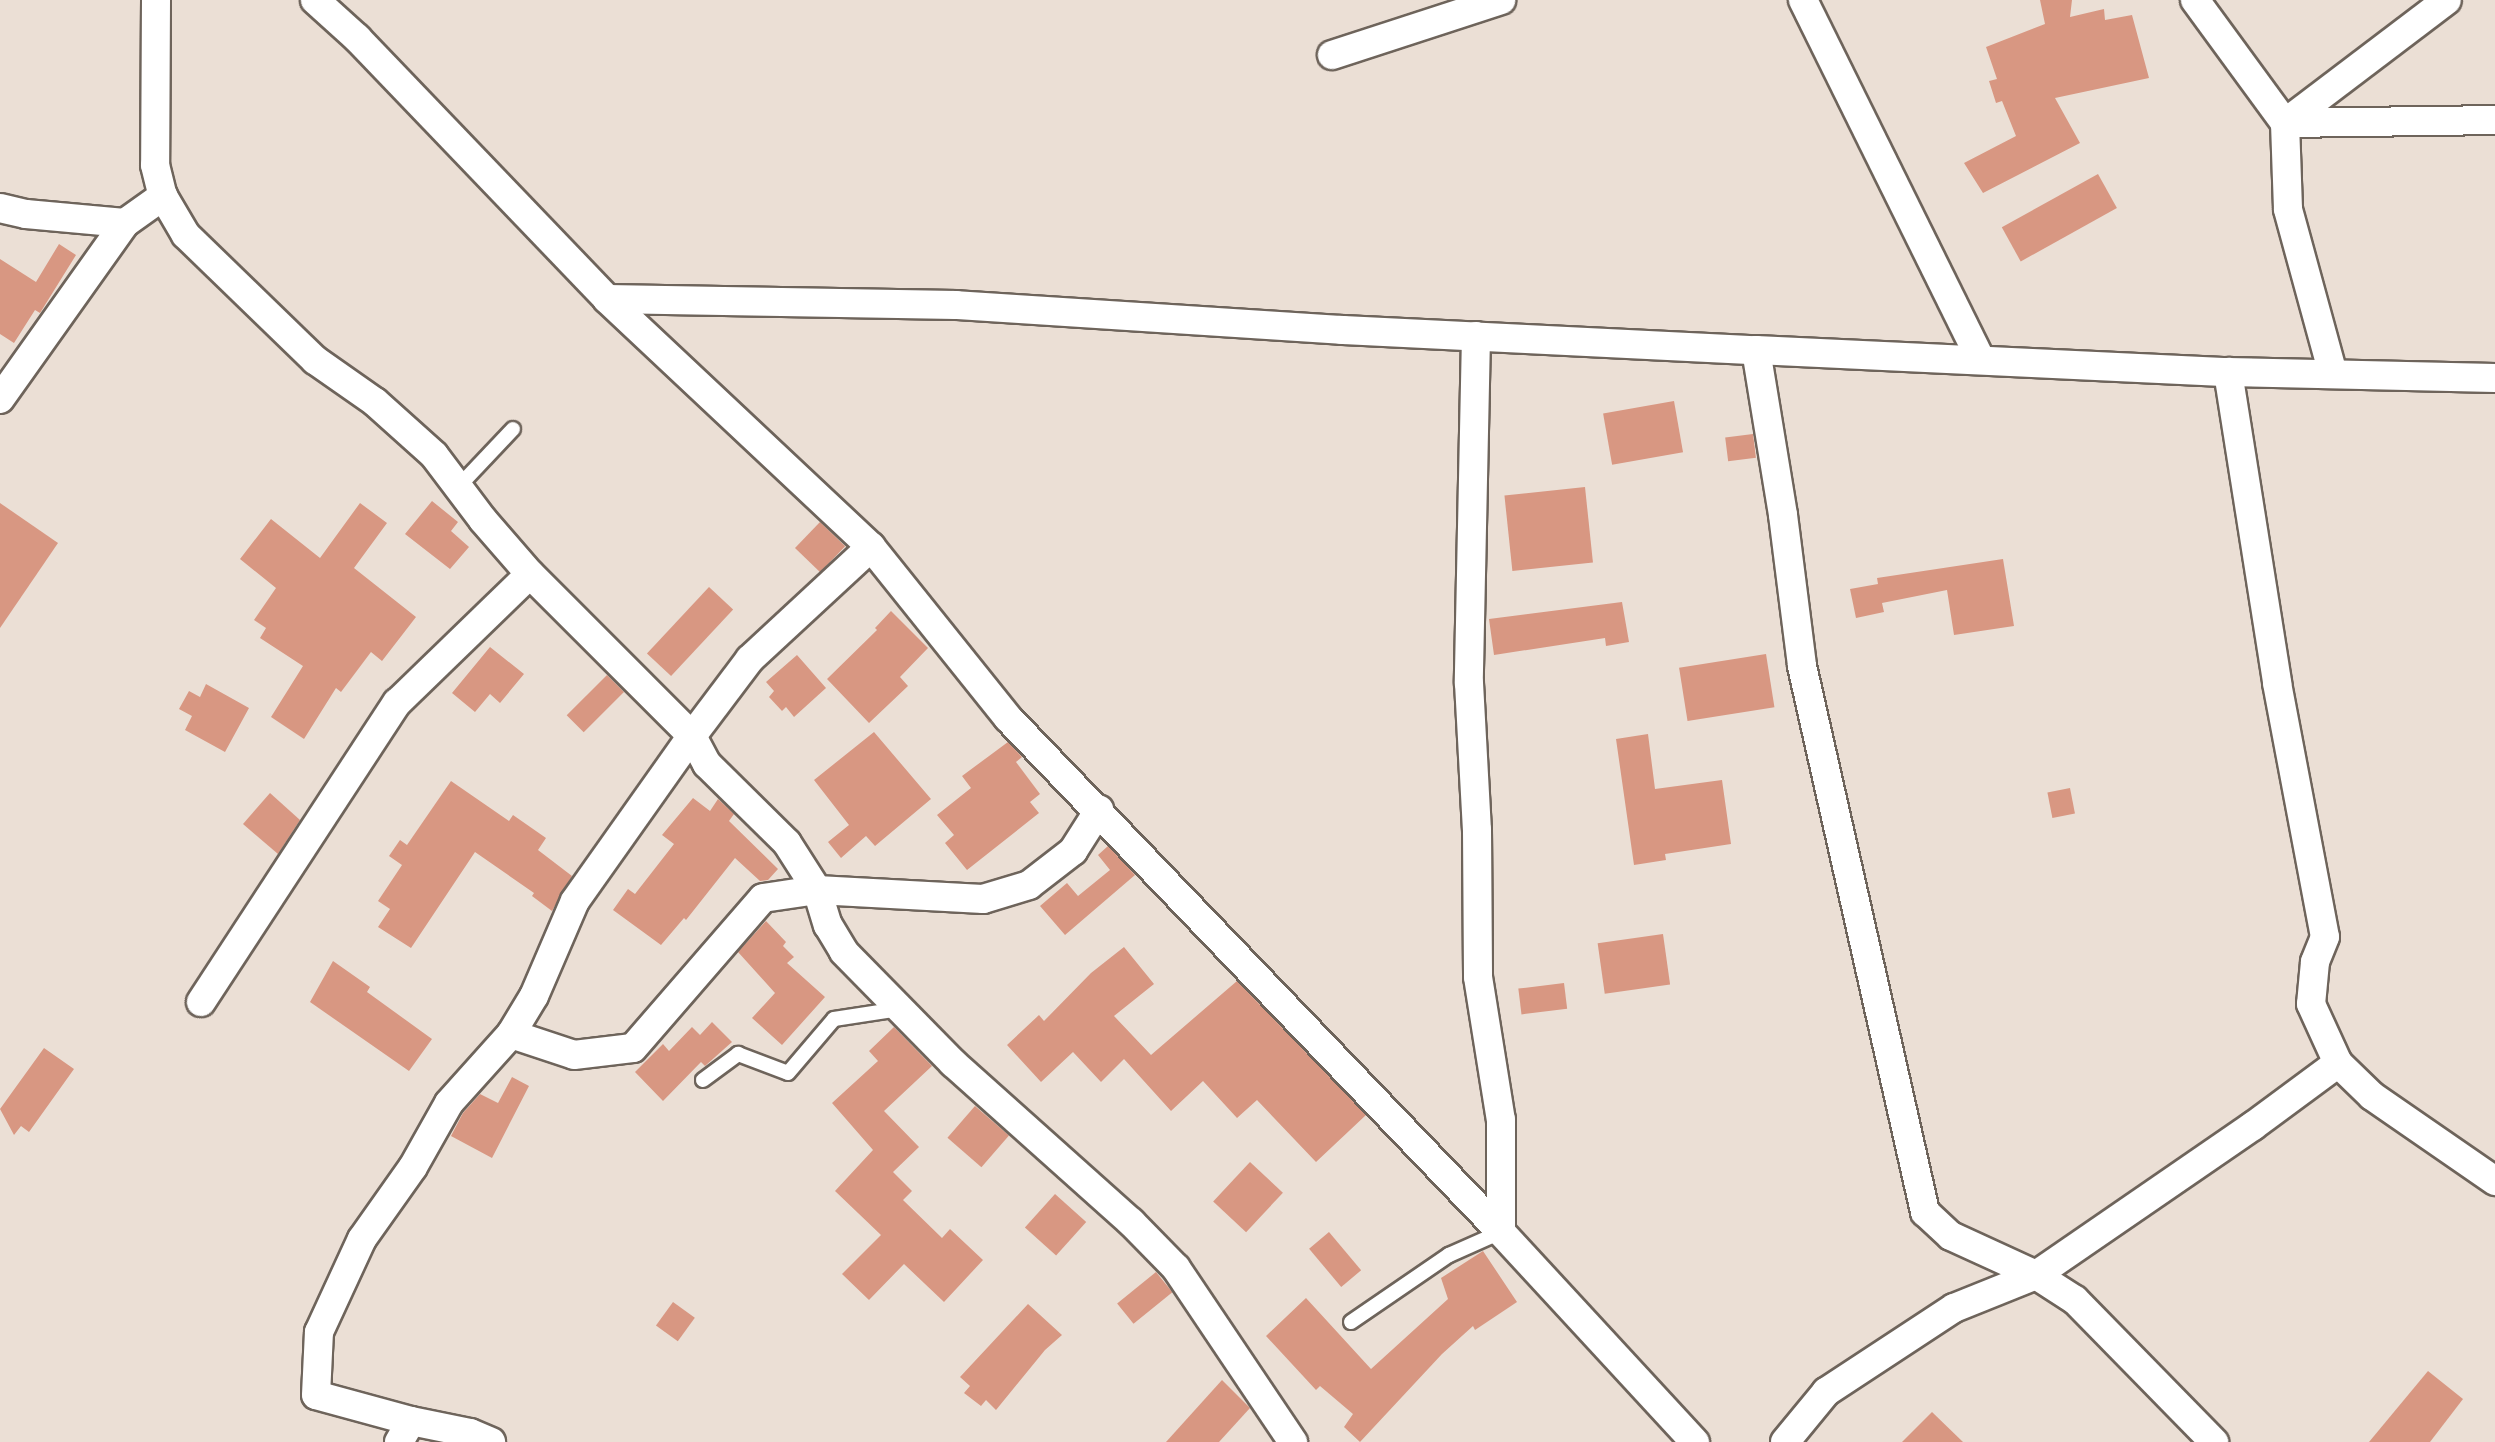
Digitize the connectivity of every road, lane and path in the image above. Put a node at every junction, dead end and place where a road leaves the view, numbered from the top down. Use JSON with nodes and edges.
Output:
{"nodes":[{"id":1,"x":156,"y":0,"type":"edge"},
{"id":2,"x":315,"y":0,"type":"edge"},
{"id":3,"x":1501,"y":0,"type":"edge"},
{"id":4,"x":1803,"y":0,"type":"edge"},
{"id":5,"x":2195,"y":0,"type":"edge"},
{"id":6,"x":2447,"y":0,"type":"edge"},
{"id":7,"x":1332,"y":55,"type":"dead end"},
{"id":8,"x":2495,"y":120,"type":"edge"},
{"id":9,"x":2285,"y":123,"type":"junction"},
{"id":10,"x":163,"y":196,"type":"junction"},
{"id":11,"x":0,"y":208,"type":"edge"},
{"id":12,"x":125,"y":223,"type":"junction"},
{"id":13,"x":607,"y":299,"type":"junction"},
{"id":14,"x":1476,"y":336,"type":"junction"},
{"id":15,"x":1756,"y":350,"type":"junction"},
{"id":16,"x":1980,"y":358,"type":"junction"},
{"id":17,"x":2228,"y":372,"type":"junction"},
{"id":18,"x":2333,"y":374,"type":"junction"},
{"id":19,"x":2495,"y":378,"type":"edge"},
{"id":20,"x":0,"y":399,"type":"edge"},
{"id":21,"x":513,"y":429,"type":"dead end"},
{"id":22,"x":460,"y":485,"type":"junction"},
{"id":23,"x":871,"y":547,"type":"junction"},
{"id":24,"x":530,"y":574,"type":"junction"},
{"id":25,"x":692,"y":736,"type":"junction"},
{"id":26,"x":1099,"y":810,"type":"junction"},
{"id":27,"x":817,"y":890,"type":"junction"},
{"id":28,"x":201,"y":1002,"type":"dead end"},
{"id":29,"x":900,"y":1009,"type":"junction"},
{"id":30,"x":511,"y":1034,"type":"junction"},
{"id":31,"x":2338,"y":1063,"type":"junction"},
{"id":32,"x":703,"y":1080,"type":"dead end"},
{"id":33,"x":2495,"y":1181,"type":"edge"},
{"id":34,"x":1501,"y":1232,"type":"junction"},
{"id":35,"x":2036,"y":1275,"type":"junction"},
{"id":36,"x":1351,"y":1322,"type":"dead end"},
{"id":37,"x":405,"y":1431,"type":"edge"},
{"id":38,"x":491,"y":1442,"type":"edge"},
{"id":39,"x":1293,"y":1442,"type":"edge"},
{"id":40,"x":1695,"y":1442,"type":"edge"},
{"id":41,"x":1785,"y":1442,"type":"edge"},
{"id":42,"x":2214,"y":1442,"type":"edge"}],
"edges":[{"from":1,"to":10,"type":"street"},
{"from":2,"to":13,"type":"street"},
{"from":3,"to":7,"type":"street"},
{"from":4,"to":16,"type":"street"},
{"from":5,"to":9,"type":"street"},
{"from":6,"to":9,"type":"street"},
{"from":8,"to":9,"type":"street"},
{"from":9,"to":18,"type":"street"},
{"from":10,"to":12,"type":"street"},
{"from":10,"to":22,"type":"street"},
{"from":11,"to":12,"type":"street"},
{"from":12,"to":20,"type":"street"},
{"from":13,"to":14,"type":"street"},
{"from":13,"to":23,"type":"street"},
{"from":14,"to":15,"type":"street"},
{"from":14,"to":34,"type":"street"},
{"from":15,"to":16,"type":"street"},
{"from":15,"to":35,"type":"street"},
{"from":16,"to":17,"type":"street"},
{"from":17,"to":18,"type":"street"},
{"from":17,"to":31,"type":"street"},
{"from":18,"to":19,"type":"street"},
{"from":21,"to":22,"type":"lane"},
{"from":22,"to":24,"type":"street"},
{"from":23,"to":25,"type":"street"},
{"from":23,"to":26,"type":"street"},
{"from":24,"to":25,"type":"street"},
{"from":24,"to":28,"type":"street"},
{"from":25,"to":27,"type":"street"},
{"from":25,"to":30,"type":"street"},
{"from":26,"to":27,"type":"street"},
{"from":26,"to":34,"type":"street"},
{"from":27,"to":29,"type":"street"},
{"from":27,"to":30,"type":"street"},
{"from":29,"to":32,"type":"lane"},
{"from":29,"to":39,"type":"street"},
{"from":30,"to":37,"type":"street"},
{"from":31,"to":33,"type":"street"},
{"from":31,"to":35,"type":"street"},
{"from":34,"to":36,"type":"lane"},
{"from":34,"to":40,"type":"street"},
{"from":35,"to":41,"type":"street"},
{"from":35,"to":42,"type":"street"},
{"from":37,"to":38,"type":"street"}]}
